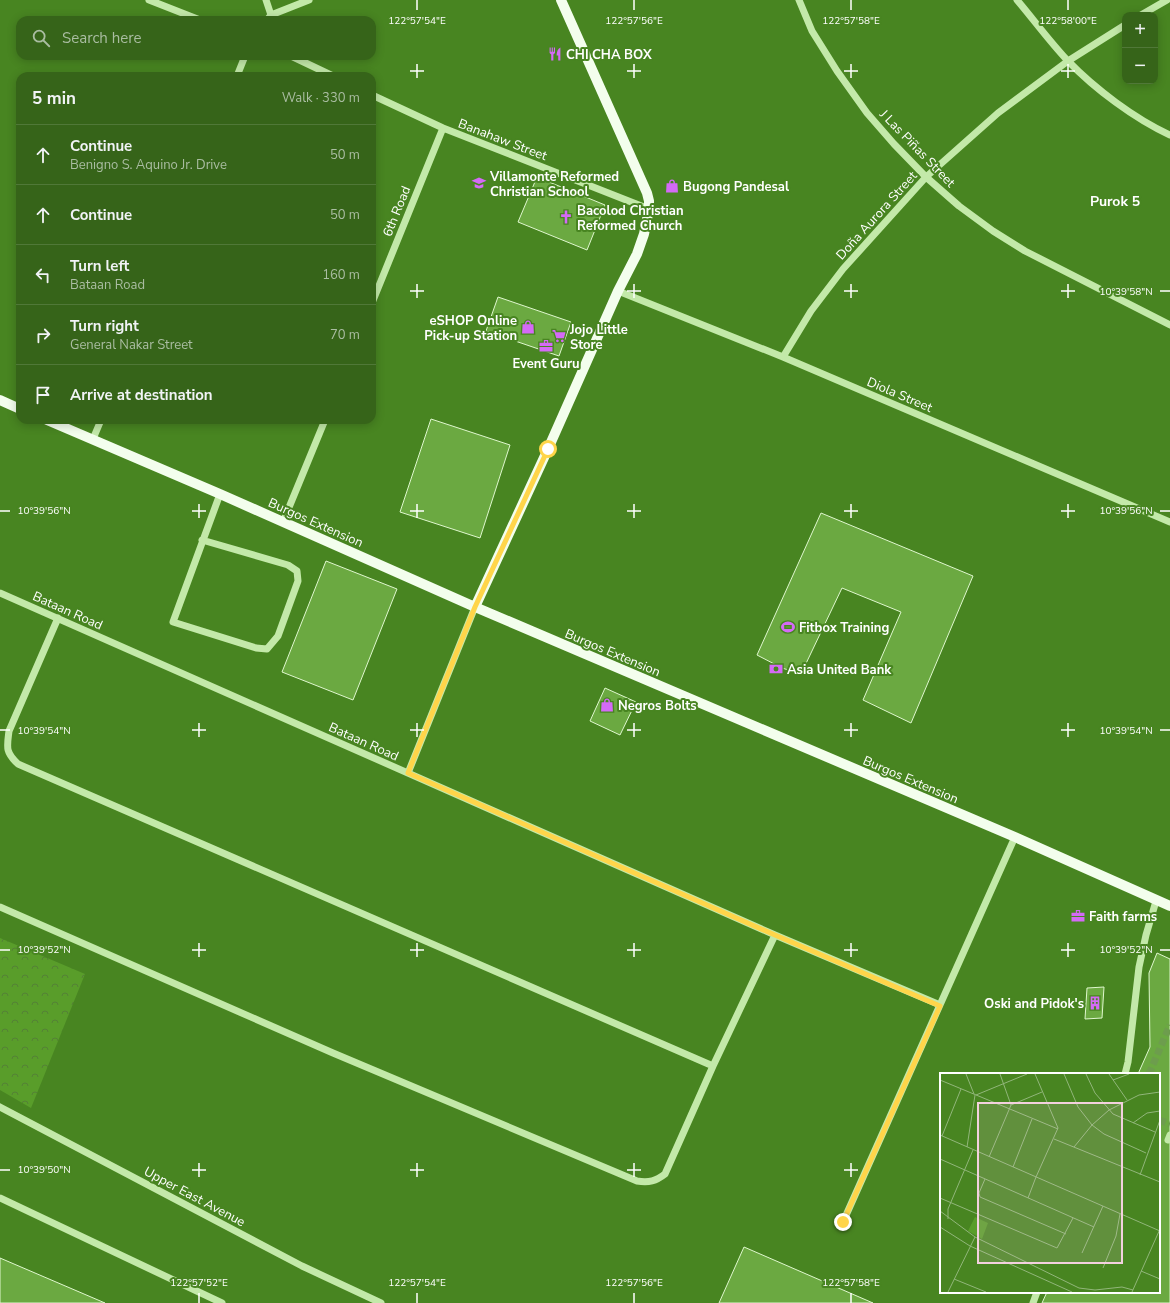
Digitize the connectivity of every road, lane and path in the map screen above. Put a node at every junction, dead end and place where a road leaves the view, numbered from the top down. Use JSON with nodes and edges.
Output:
{"nodes":[{"id":1,"x":149,"y":0,"type":"edge"},
{"id":2,"x":266,"y":0,"type":"edge"},
{"id":3,"x":309,"y":0,"type":"edge"},
{"id":4,"x":561,"y":0,"type":"edge"},
{"id":5,"x":799,"y":0,"type":"edge"},
{"id":6,"x":1017,"y":0,"type":"edge"},
{"id":7,"x":1167,"y":0,"type":"edge"},
{"id":8,"x":1146,"y":12,"type":"edge"},
{"id":9,"x":190,"y":16,"type":"edge"},
{"id":10,"x":269,"y":16,"type":"edge"},
{"id":11,"x":271,"y":16,"type":"edge"},
{"id":12,"x":1122,"y":27,"type":"edge"},
{"id":13,"x":243,"y":60,"type":"edge"},
{"id":14,"x":299,"y":60,"type":"edge"},
{"id":15,"x":1068,"y":62,"type":"junction"},
{"id":16,"x":239,"y":72,"type":"edge"},
{"id":17,"x":325,"y":72,"type":"edge"},
{"id":18,"x":376,"y":97,"type":"edge"},
{"id":19,"x":443,"y":128,"type":"junction"},
{"id":20,"x":1170,"y":134,"type":"edge"},
{"id":21,"x":926,"y":177,"type":"junction"},
{"id":22,"x":649,"y":209,"type":"junction"},
{"id":23,"x":618,"y":291,"type":"junction"},
{"id":24,"x":376,"y":293,"type":"edge"},
{"id":25,"x":1170,"y":325,"type":"edge"},
{"id":26,"x":783,"y":357,"type":"junction"},
{"id":27,"x":0,"y":400,"type":"edge"},
{"id":28,"x":16,"y":407,"type":"edge"},
{"id":29,"x":57,"y":424,"type":"edge"},
{"id":30,"x":99,"y":424,"type":"edge"},
{"id":31,"x":323,"y":424,"type":"edge"},
{"id":32,"x":93,"y":439,"type":"junction"},
{"id":33,"x":220,"y":494,"type":"junction"},
{"id":34,"x":283,"y":522,"type":"junction"},
{"id":35,"x":1170,"y":522,"type":"edge"},
{"id":36,"x":202,"y":540,"type":"junction"},
{"id":37,"x":0,"y":593,"type":"edge"},
{"id":38,"x":475,"y":607,"type":"junction"},
{"id":39,"x":58,"y":618,"type":"junction"},
{"id":40,"x":408,"y":773,"type":"junction"},
{"id":41,"x":1015,"y":838,"type":"junction"},
{"id":42,"x":1156,"y":901,"type":"junction"},
{"id":43,"x":1170,"y":906,"type":"edge"},
{"id":44,"x":0,"y":907,"type":"edge"},
{"id":45,"x":775,"y":935,"type":"junction"},
{"id":46,"x":940,"y":1006,"type":"junction"},
{"id":47,"x":713,"y":1066,"type":"junction"},
{"id":48,"x":1125,"y":1073,"type":"edge"},
{"id":49,"x":0,"y":1107,"type":"edge"},
{"id":50,"x":0,"y":1198,"type":"edge"},
{"id":51,"x":843,"y":1222,"type":"dead end"},
{"id":52,"x":1037,"y":1293,"type":"edge"},
{"id":53,"x":222,"y":1303,"type":"edge"},
{"id":54,"x":381,"y":1303,"type":"edge"},
{"id":55,"x":1033,"y":1303,"type":"edge"}],
"edges":[{"from":1,"to":9,"type":"street"},
{"from":2,"to":10,"type":"street"},
{"from":3,"to":11,"type":"street"},
{"from":4,"to":22,"type":"main road"},
{"from":5,"to":21,"type":"street","name":"J Las Piñas Street"},
{"from":6,"to":15,"type":"street"},
{"from":7,"to":8,"type":"street"},
{"from":12,"to":15,"type":"street","name":"Doña Aurora Street"},
{"from":13,"to":16,"type":"street"},
{"from":14,"to":17,"type":"street"},
{"from":15,"to":20,"type":"street"},
{"from":15,"to":21,"type":"street","name":"Doña Aurora Street"},
{"from":18,"to":19,"type":"street","name":"Banahaw Street"},
{"from":19,"to":22,"type":"street","name":"Banahaw Street"},
{"from":19,"to":24,"type":"street","name":"6th Road"},
{"from":21,"to":25,"type":"street","name":"J Las Piñas Street"},
{"from":21,"to":26,"type":"street","name":"Doña Aurora Street"},
{"from":22,"to":23,"type":"main road"},
{"from":23,"to":26,"type":"street","name":"Diola Street"},
{"from":23,"to":38,"type":"main road"},
{"from":26,"to":35,"type":"street","name":"Diola Street"},
{"from":27,"to":28,"type":"main road"},
{"from":29,"to":32,"type":"main road","name":"Burgos Extension"},
{"from":30,"to":32,"type":"street"},
{"from":31,"to":34,"type":"street"},
{"from":32,"to":33,"type":"main road","name":"Burgos Extension"},
{"from":33,"to":34,"type":"main road","name":"Burgos Extension"},
{"from":33,"to":36,"type":"street"},
{"from":34,"to":38,"type":"main road","name":"Burgos Extension"},
{"from":36,"to":36,"type":"street"},
{"from":37,"to":39,"type":"street","name":"Bataan Road"},
{"from":38,"to":40,"type":"street"},
{"from":38,"to":41,"type":"main road","name":"Burgos Extension"},
{"from":39,"to":40,"type":"street","name":"Bataan Road"},
{"from":39,"to":47,"type":"street"},
{"from":40,"to":45,"type":"street","name":"Bataan Road"},
{"from":41,"to":42,"type":"main road","name":"Burgos Extension"},
{"from":41,"to":46,"type":"street"},
{"from":42,"to":43,"type":"main road","name":"Burgos Extension"},
{"from":42,"to":48,"type":"street"},
{"from":44,"to":47,"type":"street"},
{"from":45,"to":46,"type":"street","name":"Bataan Road"},
{"from":45,"to":47,"type":"street"},
{"from":46,"to":51,"type":"street"},
{"from":49,"to":54,"type":"street","name":"Upper East Avenue"},
{"from":50,"to":53,"type":"street"},
{"from":52,"to":55,"type":"street"}]}
